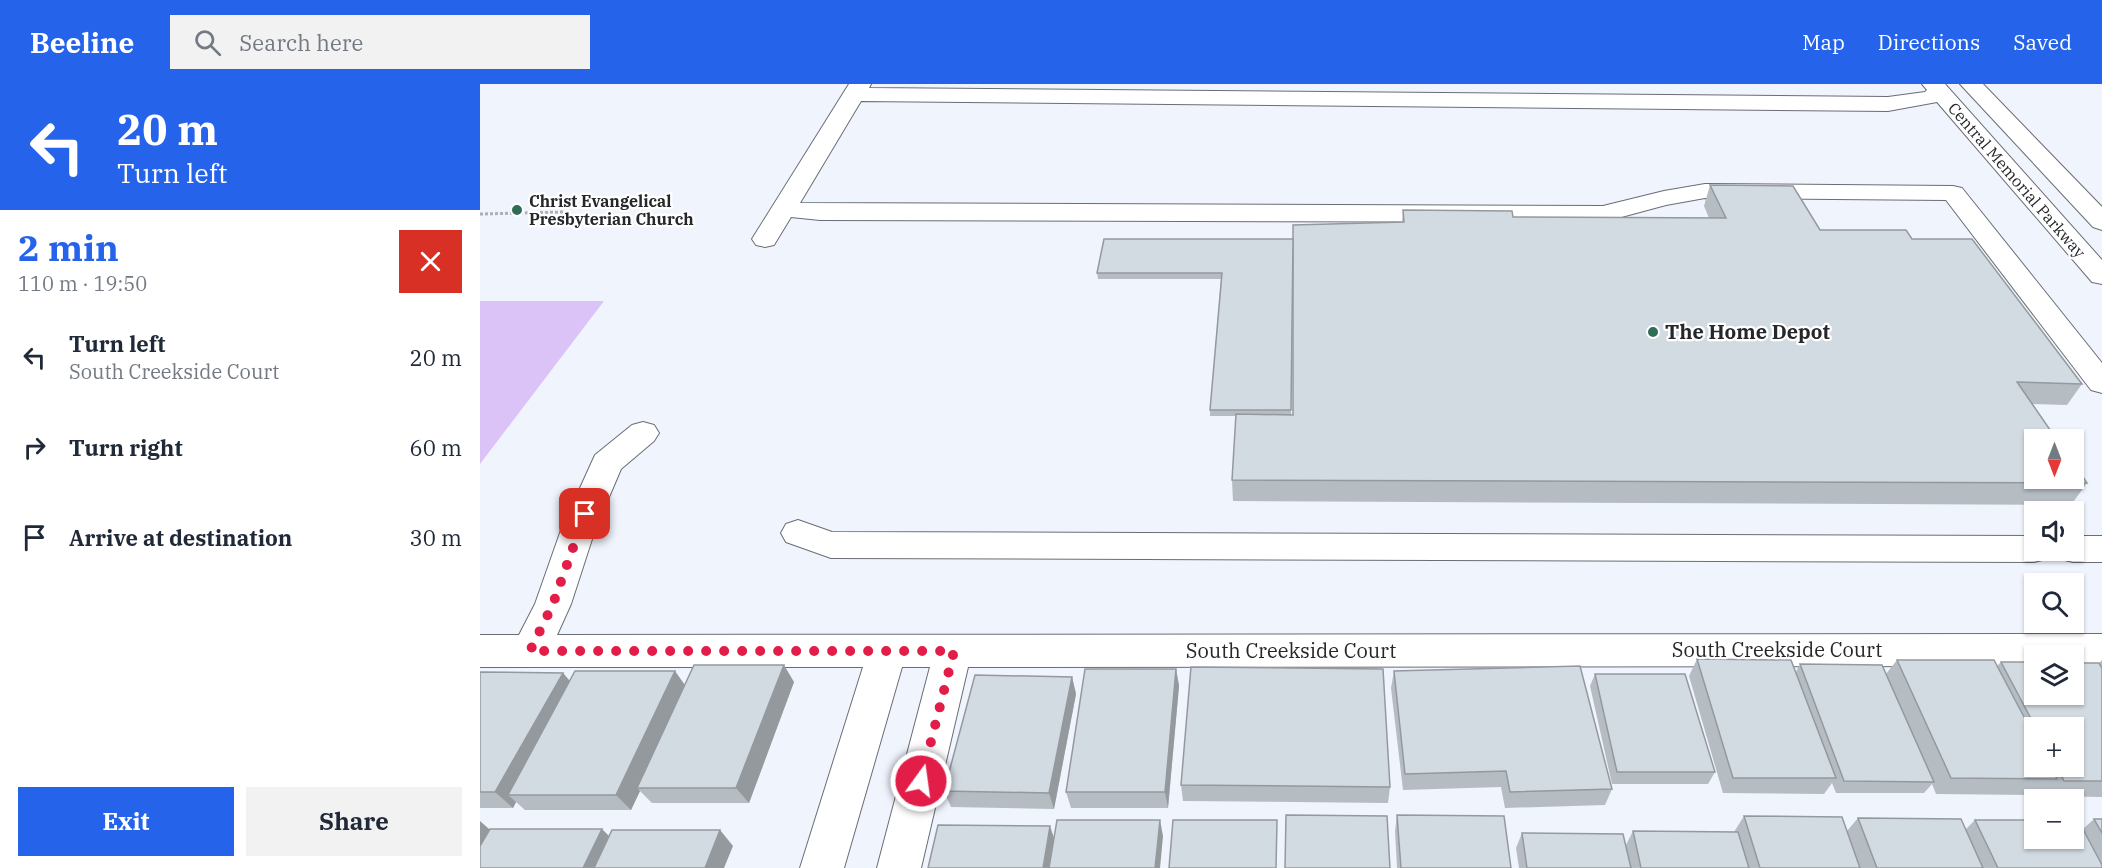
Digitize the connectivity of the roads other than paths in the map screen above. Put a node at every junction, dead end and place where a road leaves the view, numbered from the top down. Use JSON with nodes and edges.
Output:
{"nodes":[{"id":1,"x":1971,"y":84,"type":"edge"},
{"id":2,"x":1935,"y":87,"type":"edge"},
{"id":3,"x":857,"y":89,"type":"edge"},
{"id":4,"x":1372,"y":92,"type":"edge"},
{"id":5,"x":784,"y":209,"type":"junction"},
{"id":6,"x":2102,"y":222,"type":"edge"},
{"id":7,"x":765,"y":239,"type":"dead end"},
{"id":8,"x":2102,"y":276,"type":"edge"},
{"id":9,"x":2102,"y":383,"type":"edge"},
{"id":10,"x":643,"y":433,"type":"dead end"},
{"id":11,"x":798,"y":533,"type":"dead end"},
{"id":12,"x":2024,"y":549,"type":"edge"},
{"id":13,"x":2084,"y":549,"type":"edge"},
{"id":14,"x":2102,"y":549,"type":"edge"},
{"id":15,"x":2102,"y":650,"type":"edge"},
{"id":16,"x":480,"y":651,"type":"edge"},
{"id":17,"x":530,"y":651,"type":"junction"},
{"id":18,"x":887,"y":651,"type":"junction"},
{"id":19,"x":954,"y":651,"type":"junction"},
{"id":20,"x":822,"y":868,"type":"edge"},
{"id":21,"x":898,"y":868,"type":"edge"}],
"edges":[{"from":1,"to":6,"type":"street","name":"Central Memorial Parkway"},
{"from":2,"to":4,"type":"street"},
{"from":2,"to":8,"type":"street","name":"Central Memorial Parkway"},
{"from":3,"to":4,"type":"street"},
{"from":3,"to":5,"type":"street"},
{"from":5,"to":7,"type":"street"},
{"from":5,"to":9,"type":"street"},
{"from":10,"to":17,"type":"street"},
{"from":11,"to":12,"type":"street"},
{"from":13,"to":14,"type":"street"},
{"from":15,"to":19,"type":"street","name":"South Creekside Court"},
{"from":16,"to":17,"type":"street","name":"South Creekside Court"},
{"from":17,"to":18,"type":"street","name":"South Creekside Court"},
{"from":18,"to":19,"type":"street","name":"South Creekside Court"},
{"from":18,"to":20,"type":"street"},
{"from":19,"to":21,"type":"street"}]}
